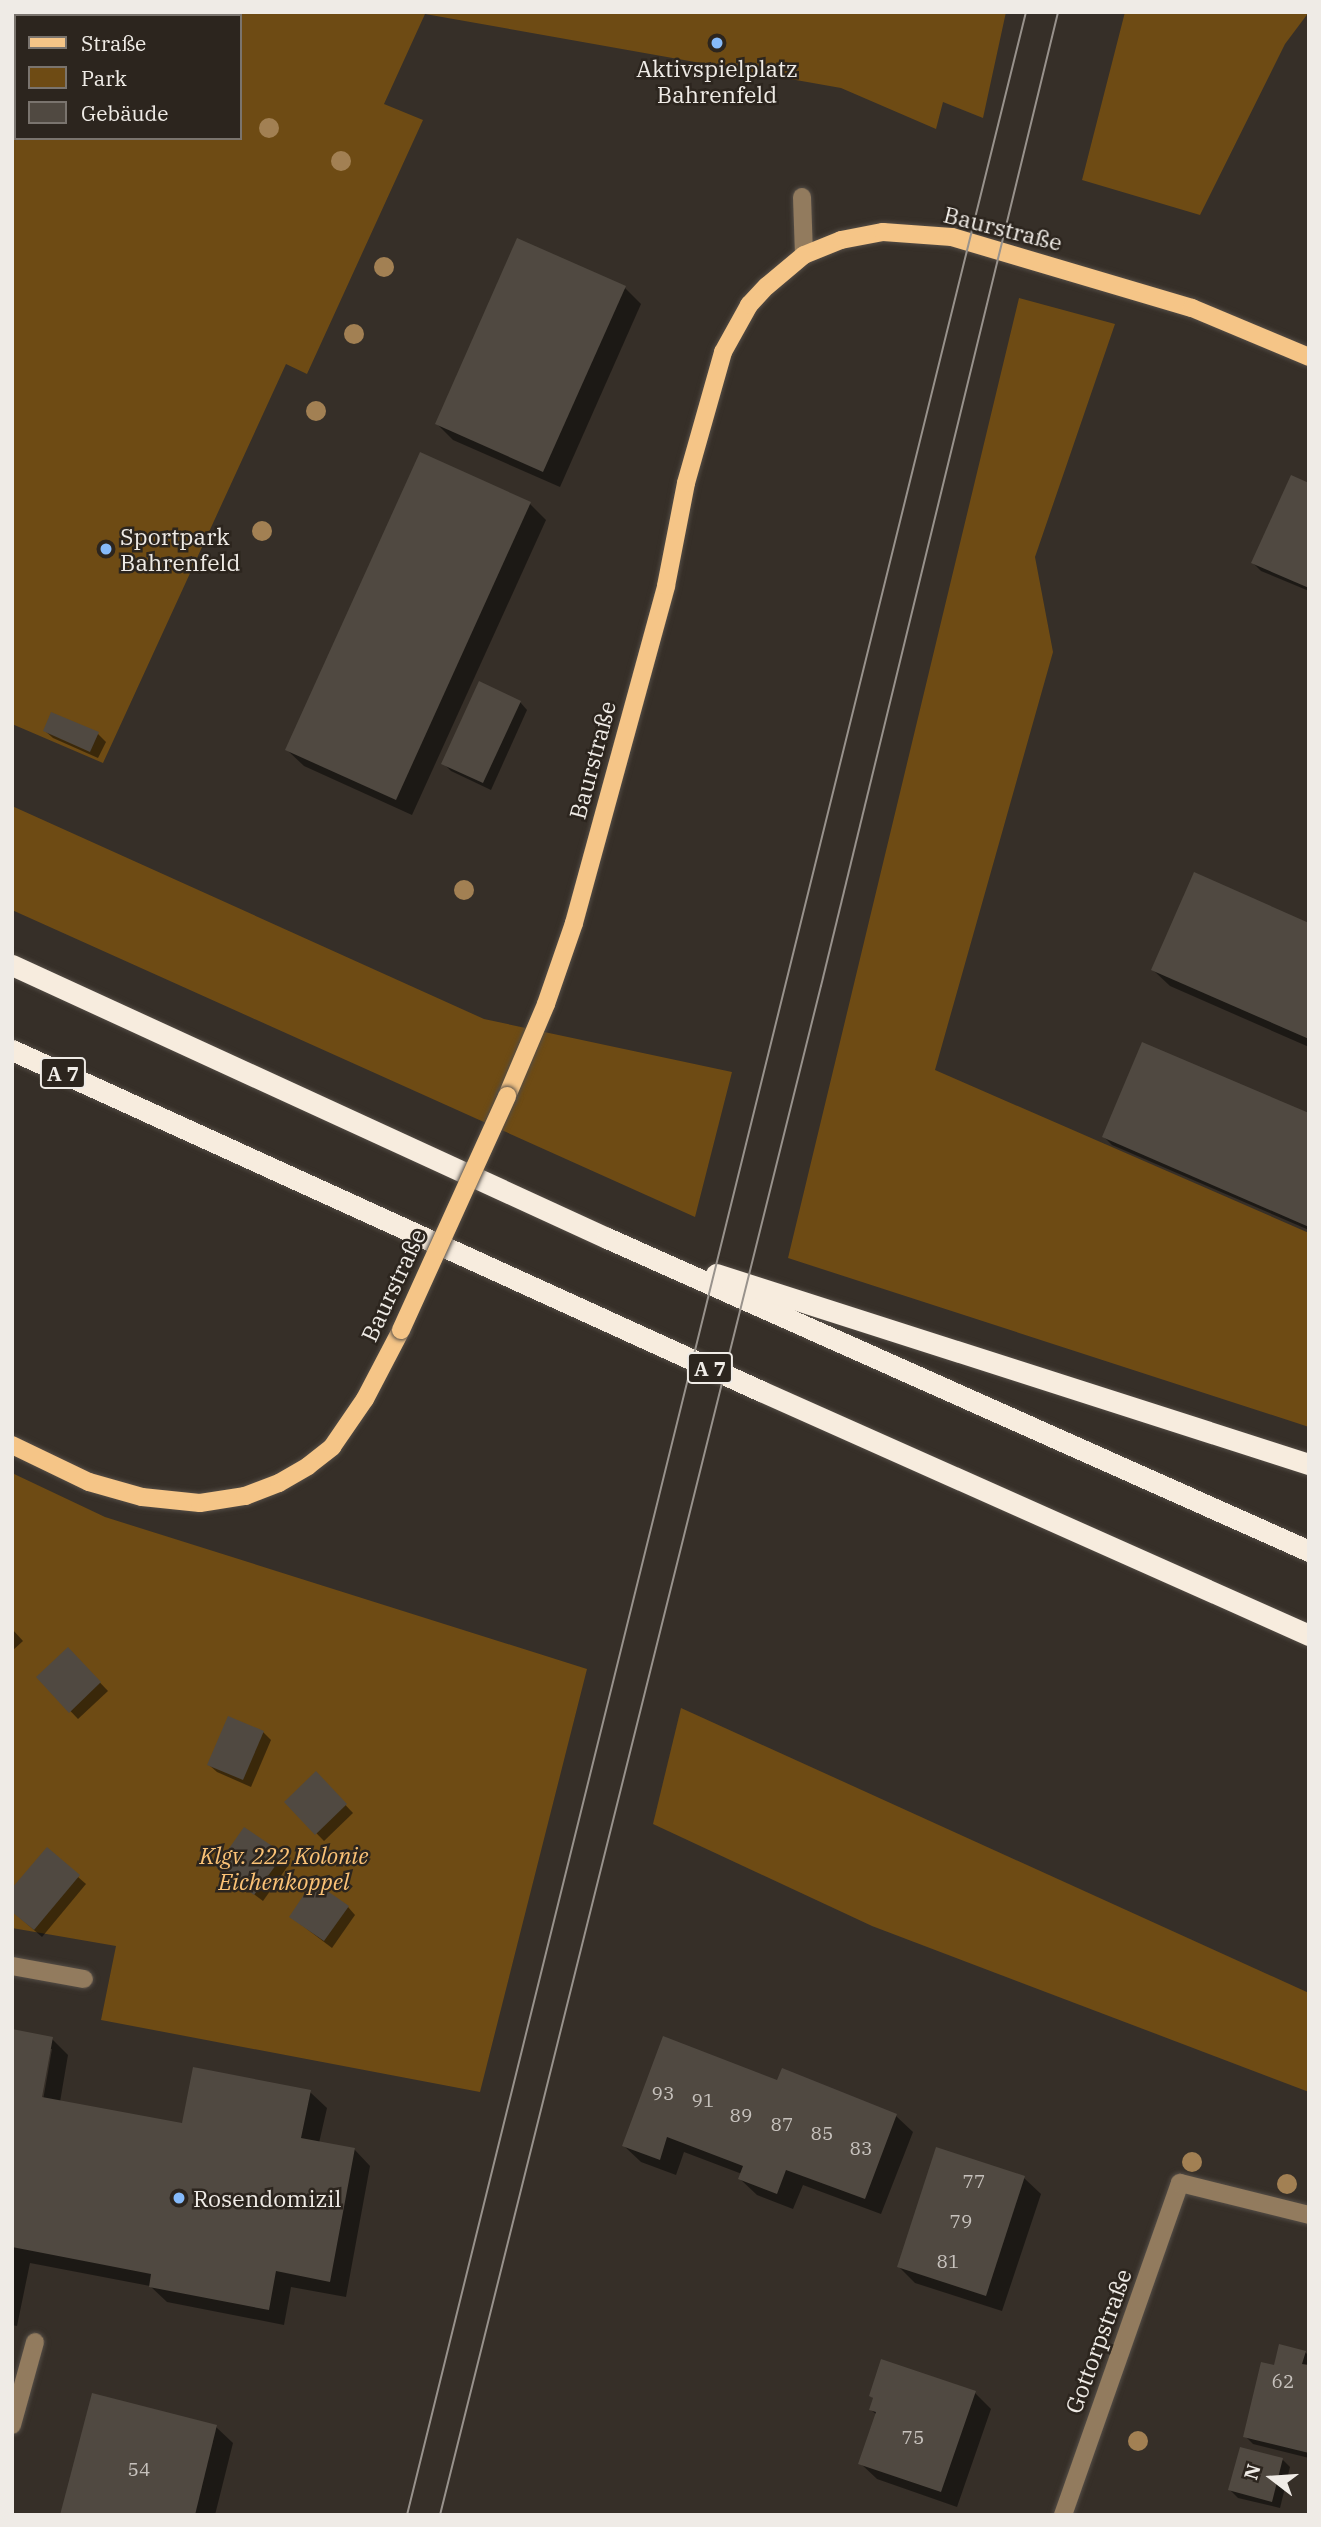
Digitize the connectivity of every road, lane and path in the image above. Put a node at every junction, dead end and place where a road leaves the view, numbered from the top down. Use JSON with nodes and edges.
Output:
{"nodes":[{"id":1,"x":802,"y":197,"type":"dead end"},
{"id":2,"x":804,"y":255,"type":"junction"},
{"id":3,"x":1309,"y":357,"type":"edge"},
{"id":4,"x":12,"y":965,"type":"edge"},
{"id":5,"x":12,"y":1050,"type":"edge"},
{"id":6,"x":607,"y":1238,"type":"junction"},
{"id":7,"x":12,"y":1445,"type":"edge"},
{"id":8,"x":1309,"y":1464,"type":"edge"},
{"id":9,"x":1309,"y":1551,"type":"edge"},
{"id":10,"x":1309,"y":1635,"type":"edge"},
{"id":11,"x":12,"y":1966,"type":"edge"},
{"id":12,"x":84,"y":1979,"type":"dead end"},
{"id":13,"x":1309,"y":2215,"type":"edge"},
{"id":14,"x":35,"y":2342,"type":"dead end"},
{"id":15,"x":12,"y":2425,"type":"edge"},
{"id":16,"x":1063,"y":2515,"type":"edge"}],
"edges":[{"from":1,"to":2,"type":"street"},
{"from":2,"to":3,"type":"main road","name":"Baurstraße"},
{"from":2,"to":7,"type":"main road","name":"Baurstraße","bridge":true},
{"from":4,"to":6,"type":"highway"},
{"from":5,"to":10,"type":"highway","number":"A 7"},
{"from":6,"to":8,"type":"highway"},
{"from":6,"to":9,"type":"highway"},
{"from":11,"to":12,"type":"street"},
{"from":13,"to":16,"type":"street","name":"Gottorpstraße"},
{"from":14,"to":15,"type":"street"}]}
